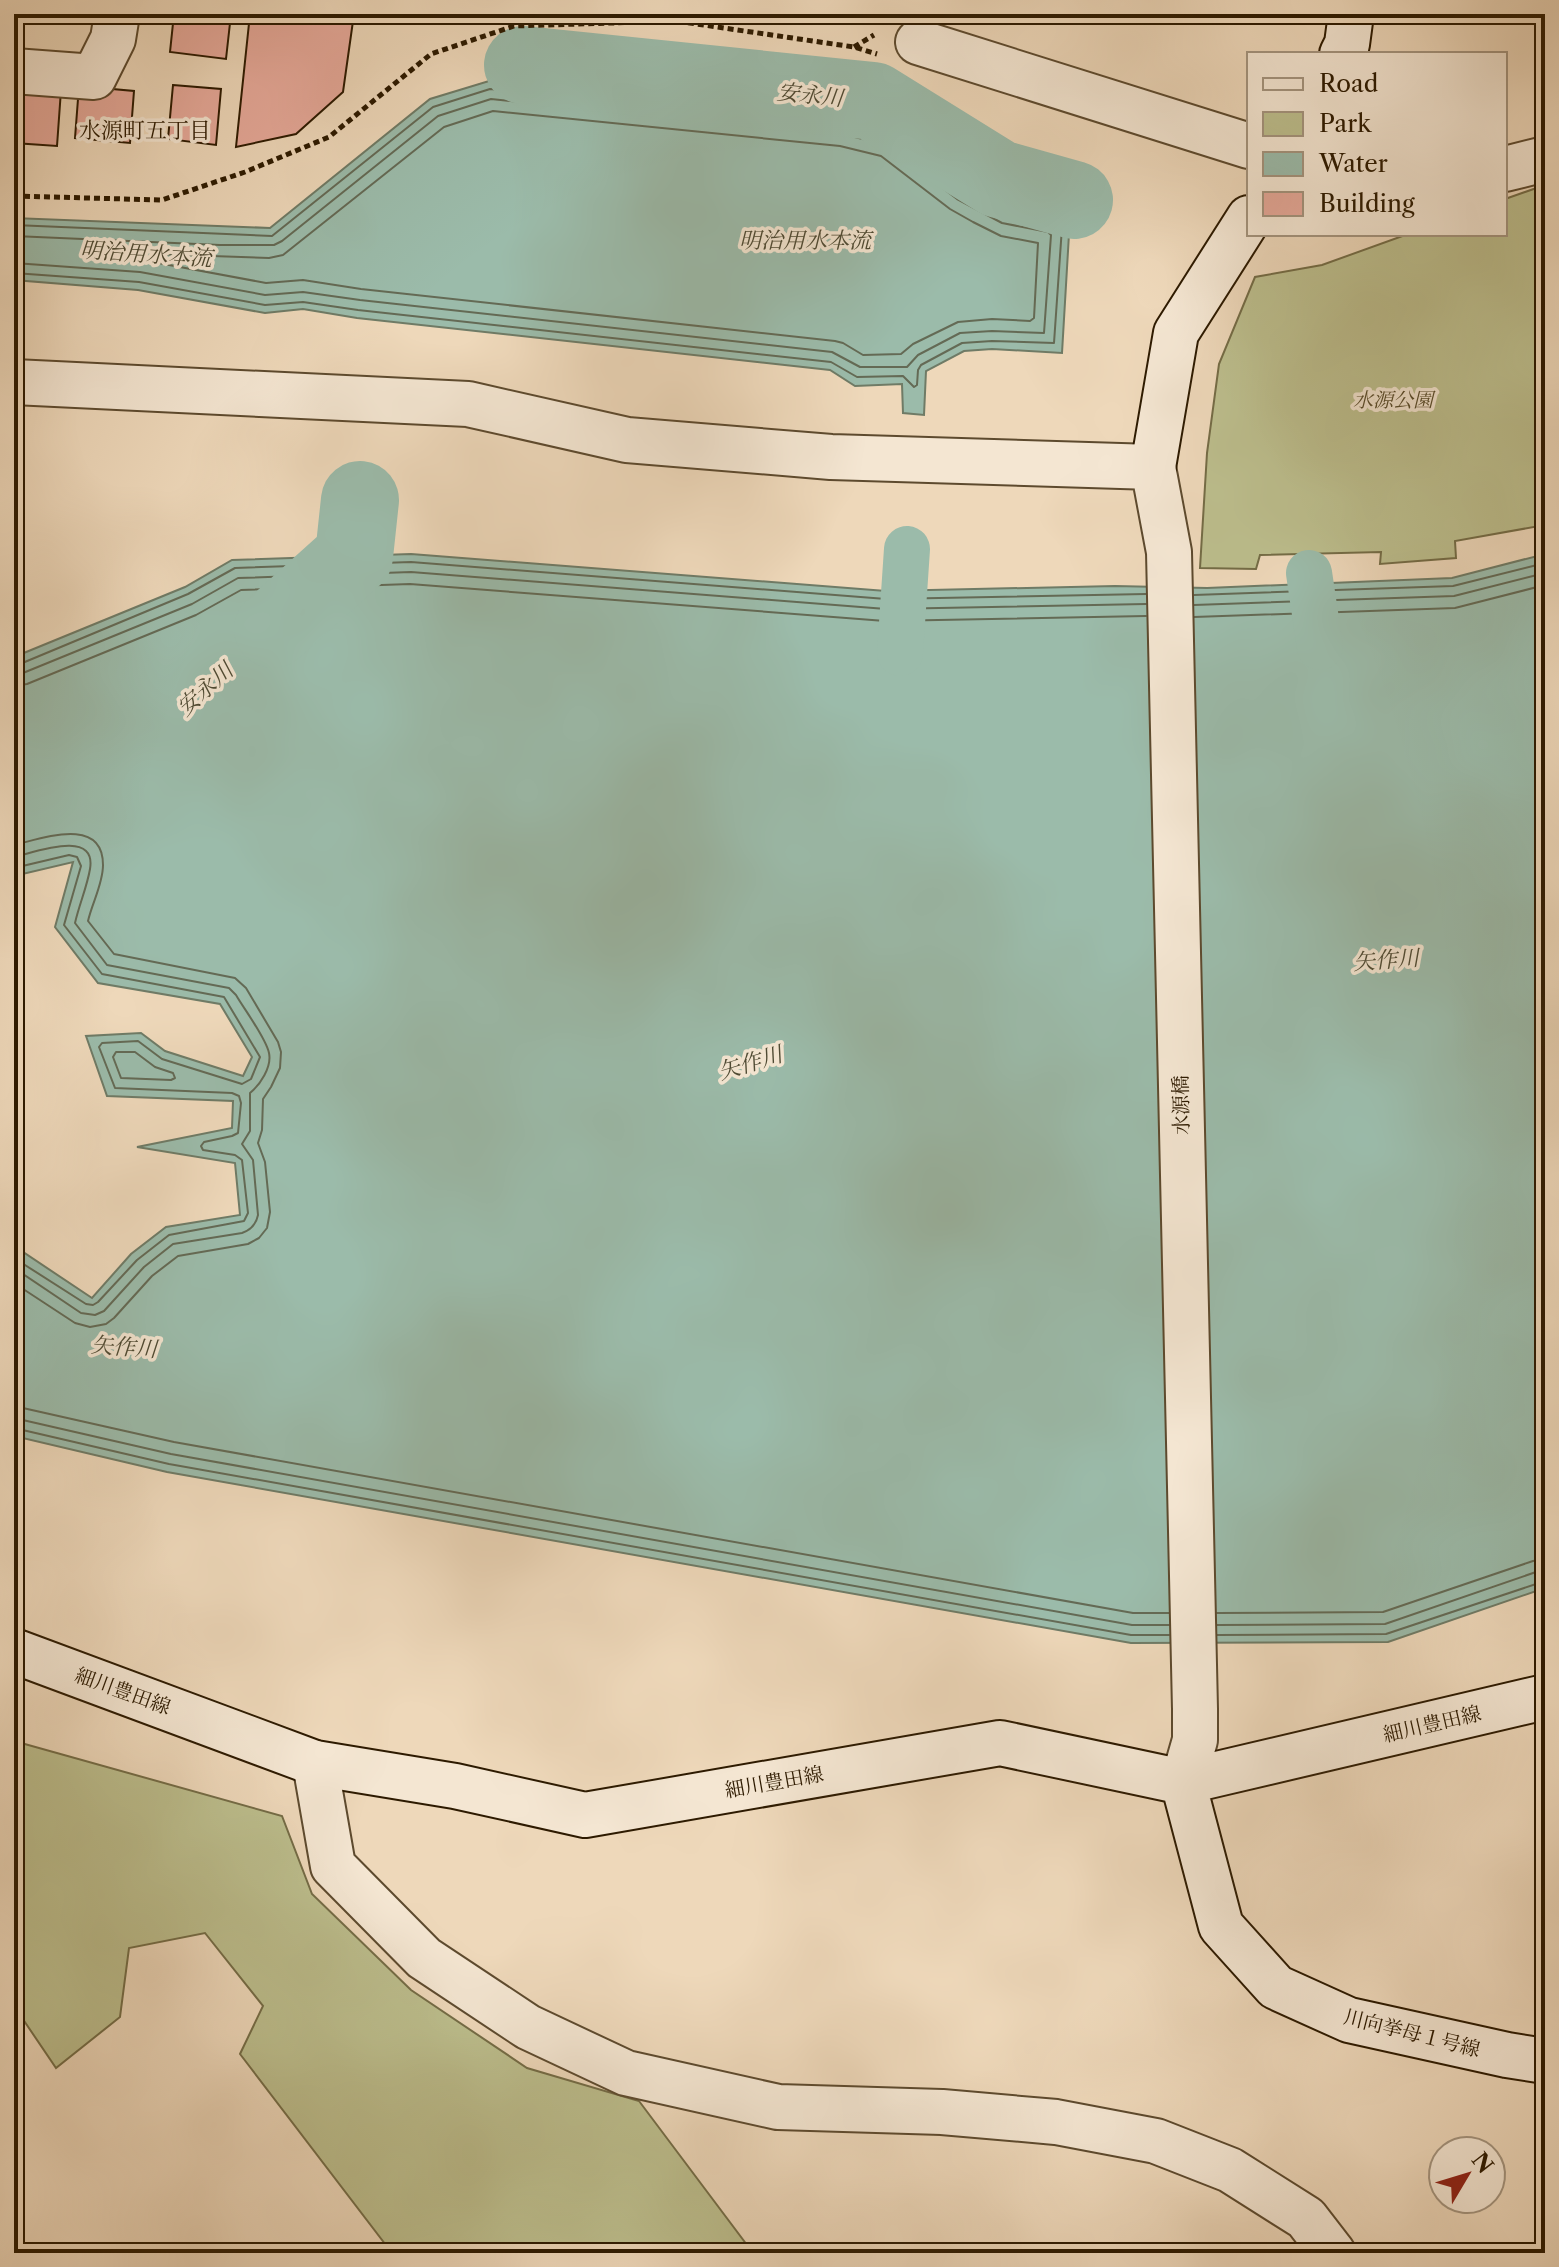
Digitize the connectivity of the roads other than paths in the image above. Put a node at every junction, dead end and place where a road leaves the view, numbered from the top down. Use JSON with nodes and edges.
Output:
{"nodes":[{"id":1,"x":117,"y":14,"type":"edge"},
{"id":2,"x":1351,"y":14,"type":"edge"},
{"id":3,"x":901,"y":49,"type":"road end"},
{"id":4,"x":1343,"y":52,"type":"edge"},
{"id":5,"x":14,"y":71,"type":"edge"},
{"id":6,"x":1247,"y":145,"type":"edge"},
{"id":7,"x":1545,"y":159,"type":"edge"},
{"id":8,"x":1507,"y":168,"type":"edge"},
{"id":9,"x":1247,"y":221,"type":"edge"},
{"id":10,"x":14,"y":382,"type":"edge"},
{"id":11,"x":1153,"y":467,"type":"junction"},
{"id":12,"x":14,"y":1651,"type":"edge"},
{"id":13,"x":1545,"y":1697,"type":"edge"},
{"id":14,"x":315,"y":1763,"type":"junction"},
{"id":15,"x":1183,"y":1782,"type":"junction"},
{"id":16,"x":1545,"y":2061,"type":"edge"},
{"id":17,"x":1333,"y":2253,"type":"edge"}],
"edges":[{"from":1,"to":5,"type":"street"},
{"from":2,"to":4,"type":"street"},
{"from":3,"to":6,"type":"street"},
{"from":7,"to":8,"type":"street"},
{"from":9,"to":11,"type":"street"},
{"from":10,"to":11,"type":"street"},
{"from":11,"to":15,"type":"street","name":"水源橋"},
{"from":12,"to":14,"type":"street","name":"細川豊田線"},
{"from":13,"to":15,"type":"street","name":"細川豊田線"},
{"from":14,"to":15,"type":"street","name":"細川豊田線"},
{"from":14,"to":17,"type":"street"},
{"from":15,"to":16,"type":"street","name":"川向挙母１号線"}]}
